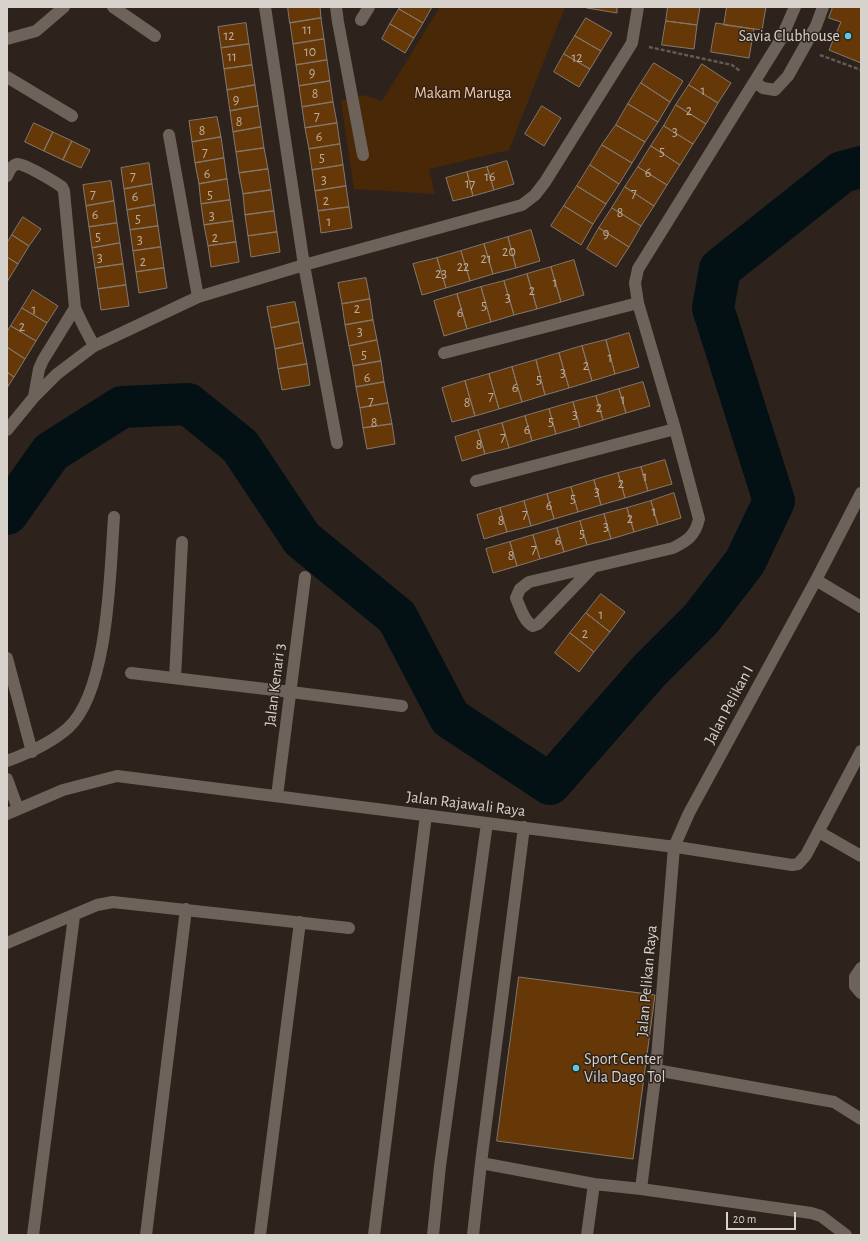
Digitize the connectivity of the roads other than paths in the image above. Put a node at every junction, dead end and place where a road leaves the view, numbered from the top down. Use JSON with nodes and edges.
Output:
{"nodes":[{"id":1,"x":64,"y":7,"type":"edge"},
{"id":2,"x":113,"y":7,"type":"edge"},
{"id":3,"x":265,"y":7,"type":"edge"},
{"id":4,"x":336,"y":7,"type":"edge"},
{"id":5,"x":369,"y":7,"type":"edge"},
{"id":6,"x":638,"y":7,"type":"edge"},
{"id":7,"x":795,"y":7,"type":"edge"},
{"id":8,"x":823,"y":7,"type":"edge"},
{"id":9,"x":361,"y":20,"type":"dead end"},
{"id":10,"x":155,"y":36,"type":"dead end"},
{"id":11,"x":7,"y":39,"type":"edge"},
{"id":12,"x":7,"y":77,"type":"edge"},
{"id":13,"x":754,"y":82,"type":"junction"},
{"id":14,"x":72,"y":116,"type":"dead end"},
{"id":15,"x":169,"y":135,"type":"dead end"},
{"id":16,"x":363,"y":155,"type":"dead end"},
{"id":17,"x":7,"y":176,"type":"edge"},
{"id":18,"x":304,"y":265,"type":"junction"},
{"id":19,"x":198,"y":297,"type":"junction"},
{"id":20,"x":638,"y":303,"type":"junction"},
{"id":21,"x":75,"y":308,"type":"junction"},
{"id":22,"x":94,"y":346,"type":"junction"},
{"id":23,"x":444,"y":354,"type":"dead end"},
{"id":24,"x":34,"y":396,"type":"junction"},
{"id":25,"x":675,"y":429,"type":"junction"},
{"id":26,"x":7,"y":430,"type":"edge"},
{"id":27,"x":337,"y":443,"type":"dead end"},
{"id":28,"x":476,"y":481,"type":"dead end"},
{"id":29,"x":861,"y":494,"type":"edge"},
{"id":30,"x":114,"y":517,"type":"dead end"},
{"id":31,"x":182,"y":542,"type":"dead end"},
{"id":32,"x":592,"y":568,"type":"junction"},
{"id":33,"x":305,"y":577,"type":"dead end"},
{"id":34,"x":816,"y":580,"type":"junction"},
{"id":35,"x":861,"y":607,"type":"edge"},
{"id":36,"x":7,"y":658,"type":"edge"},
{"id":37,"x":131,"y":673,"type":"dead end"},
{"id":38,"x":175,"y":678,"type":"junction"},
{"id":39,"x":290,"y":692,"type":"junction"},
{"id":40,"x":402,"y":706,"type":"dead end"},
{"id":41,"x":861,"y":751,"type":"edge"},
{"id":42,"x":32,"y":752,"type":"junction"},
{"id":43,"x":7,"y":761,"type":"edge"},
{"id":44,"x":7,"y":779,"type":"edge"},
{"id":45,"x":277,"y":796,"type":"junction"},
{"id":46,"x":12,"y":811,"type":"edge"},
{"id":47,"x":426,"y":815,"type":"junction"},
{"id":48,"x":487,"y":824,"type":"junction"},
{"id":49,"x":524,"y":827,"type":"junction"},
{"id":50,"x":819,"y":832,"type":"junction"},
{"id":51,"x":674,"y":847,"type":"junction"},
{"id":52,"x":861,"y":856,"type":"edge"},
{"id":53,"x":186,"y":909,"type":"junction"},
{"id":54,"x":74,"y":916,"type":"junction"},
{"id":55,"x":300,"y":922,"type":"junction"},
{"id":56,"x":349,"y":928,"type":"dead end"},
{"id":57,"x":7,"y":944,"type":"edge"},
{"id":58,"x":861,"y":968,"type":"edge"},
{"id":59,"x":861,"y":993,"type":"edge"},
{"id":60,"x":656,"y":1070,"type":"junction"},
{"id":61,"x":861,"y":1119,"type":"edge"},
{"id":62,"x":481,"y":1163,"type":"junction"},
{"id":63,"x":594,"y":1184,"type":"junction"},
{"id":64,"x":641,"y":1189,"type":"junction"},
{"id":65,"x":33,"y":1235,"type":"edge"},
{"id":66,"x":146,"y":1235,"type":"edge"},
{"id":67,"x":260,"y":1235,"type":"edge"},
{"id":68,"x":374,"y":1235,"type":"edge"},
{"id":69,"x":432,"y":1235,"type":"edge"},
{"id":70,"x":473,"y":1235,"type":"edge"},
{"id":71,"x":587,"y":1235,"type":"edge"},
{"id":72,"x":846,"y":1235,"type":"edge"}],
"edges":[{"from":1,"to":11,"type":"street"},
{"from":2,"to":10,"type":"street"},
{"from":3,"to":18,"type":"street"},
{"from":4,"to":16,"type":"street"},
{"from":5,"to":9,"type":"street"},
{"from":6,"to":18,"type":"street"},
{"from":7,"to":13,"type":"street"},
{"from":8,"to":13,"type":"street"},
{"from":12,"to":14,"type":"street"},
{"from":13,"to":20,"type":"street"},
{"from":15,"to":19,"type":"street"},
{"from":17,"to":21,"type":"street"},
{"from":18,"to":19,"type":"street"},
{"from":18,"to":27,"type":"street"},
{"from":19,"to":22,"type":"street"},
{"from":20,"to":23,"type":"street"},
{"from":20,"to":25,"type":"street"},
{"from":21,"to":22,"type":"street"},
{"from":21,"to":24,"type":"street"},
{"from":22,"to":24,"type":"street"},
{"from":24,"to":26,"type":"street"},
{"from":25,"to":28,"type":"street"},
{"from":25,"to":32,"type":"street"},
{"from":29,"to":34,"type":"street","name":"Jalan Pelikan I"},
{"from":30,"to":42,"type":"street"},
{"from":31,"to":38,"type":"street"},
{"from":32,"to":32,"type":"street"},
{"from":33,"to":39,"type":"street","name":"Jalan Kenari 3"},
{"from":34,"to":35,"type":"street"},
{"from":34,"to":51,"type":"street","name":"Jalan Pelikan I"},
{"from":36,"to":42,"type":"street"},
{"from":37,"to":38,"type":"street"},
{"from":38,"to":39,"type":"street"},
{"from":39,"to":40,"type":"street"},
{"from":39,"to":45,"type":"street","name":"Jalan Kenari 3"},
{"from":41,"to":50,"type":"street","name":"Jalan Rajawali Raya"},
{"from":42,"to":43,"type":"street"},
{"from":44,"to":46,"type":"street"},
{"from":45,"to":46,"type":"street","name":"Jalan Rajawali Raya"},
{"from":45,"to":47,"type":"street","name":"Jalan Rajawali Raya"},
{"from":47,"to":48,"type":"street","name":"Jalan Rajawali Raya"},
{"from":47,"to":68,"type":"street"},
{"from":48,"to":49,"type":"street","name":"Jalan Rajawali Raya"},
{"from":48,"to":69,"type":"street"},
{"from":49,"to":51,"type":"street","name":"Jalan Rajawali Raya"},
{"from":49,"to":62,"type":"street"},
{"from":50,"to":51,"type":"street","name":"Jalan Rajawali Raya"},
{"from":50,"to":52,"type":"street"},
{"from":51,"to":60,"type":"street","name":"Jalan Pelikan Raya"},
{"from":53,"to":54,"type":"street"},
{"from":53,"to":55,"type":"street"},
{"from":53,"to":66,"type":"street"},
{"from":54,"to":57,"type":"street"},
{"from":54,"to":65,"type":"street"},
{"from":55,"to":56,"type":"street"},
{"from":55,"to":67,"type":"street"},
{"from":58,"to":59,"type":"street"},
{"from":60,"to":61,"type":"street"},
{"from":60,"to":64,"type":"street","name":"Jalan Pelikan Raya"},
{"from":62,"to":63,"type":"street"},
{"from":62,"to":70,"type":"street"},
{"from":63,"to":64,"type":"street"},
{"from":63,"to":71,"type":"street"},
{"from":64,"to":72,"type":"street"}]}
